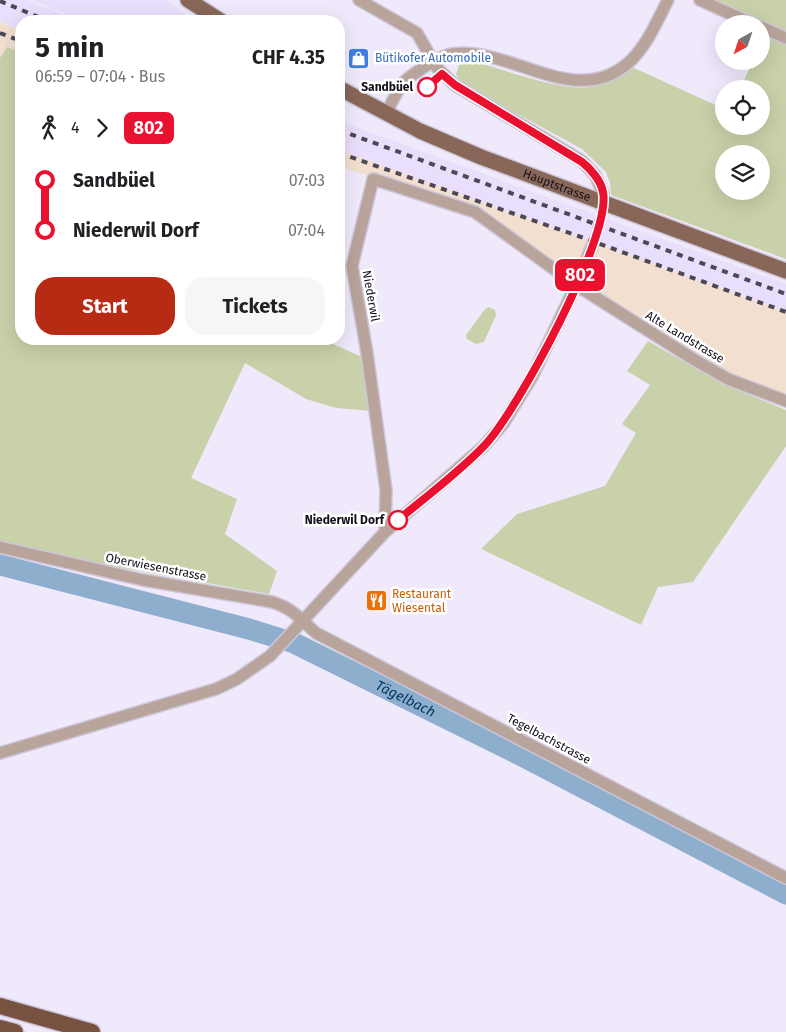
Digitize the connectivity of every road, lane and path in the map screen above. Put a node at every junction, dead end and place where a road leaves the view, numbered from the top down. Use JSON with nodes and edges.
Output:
{"nodes":[{"id":1,"x":188,"y":0,"type":"edge"},
{"id":2,"x":359,"y":0,"type":"edge"},
{"id":3,"x":668,"y":0,"type":"edge"},
{"id":4,"x":700,"y":0,"type":"edge"},
{"id":5,"x":212,"y":15,"type":"edge"},
{"id":6,"x":733,"y":15,"type":"edge"},
{"id":7,"x":770,"y":31,"type":"edge"},
{"id":8,"x":786,"y":38,"type":"edge"},
{"id":9,"x":432,"y":62,"type":"junction"},
{"id":10,"x":345,"y":91,"type":"edge"},
{"id":11,"x":386,"y":113,"type":"junction"},
{"id":12,"x":603,"y":193,"type":"tunnel mouth"},
{"id":13,"x":592,"y":246,"type":"tunnel mouth"},
{"id":14,"x":786,"y":271,"type":"edge"},
{"id":15,"x":576,"y":285,"type":"junction"},
{"id":16,"x":786,"y":401,"type":"edge"},
{"id":17,"x":385,"y":532,"type":"junction"},
{"id":18,"x":0,"y":548,"type":"edge"},
{"id":19,"x":303,"y":620,"type":"junction"},
{"id":20,"x":0,"y":753,"type":"edge"},
{"id":21,"x":786,"y":878,"type":"edge"},
{"id":22,"x":0,"y":1006,"type":"edge"},
{"id":23,"x":0,"y":1028,"type":"edge"},
{"id":24,"x":15,"y":1032,"type":"edge"},
{"id":25,"x":92,"y":1032,"type":"edge"}],
"edges":[{"from":1,"to":5,"type":"main road"},
{"from":2,"to":9,"type":"street"},
{"from":3,"to":9,"type":"street"},
{"from":4,"to":6,"type":"street"},
{"from":7,"to":8,"type":"street"},
{"from":9,"to":11,"type":"street"},
{"from":9,"to":12,"type":"street"},
{"from":10,"to":11,"type":"main road","name":"Hauptstrasse"},
{"from":11,"to":14,"type":"main road","name":"Hauptstrasse"},
{"from":13,"to":15,"type":"street"},
{"from":15,"to":16,"type":"street","name":"Alte Landstrasse"},
{"from":15,"to":17,"type":"street"},
{"from":15,"to":17,"type":"street","name":"Niederwil"},
{"from":17,"to":19,"type":"street"},
{"from":18,"to":19,"type":"street","name":"Oberwiesenstrasse"},
{"from":19,"to":20,"type":"street"},
{"from":19,"to":21,"type":"street","name":"Tegelbachstrasse"},
{"from":22,"to":25,"type":"highway"},
{"from":23,"to":24,"type":"highway"}]}
